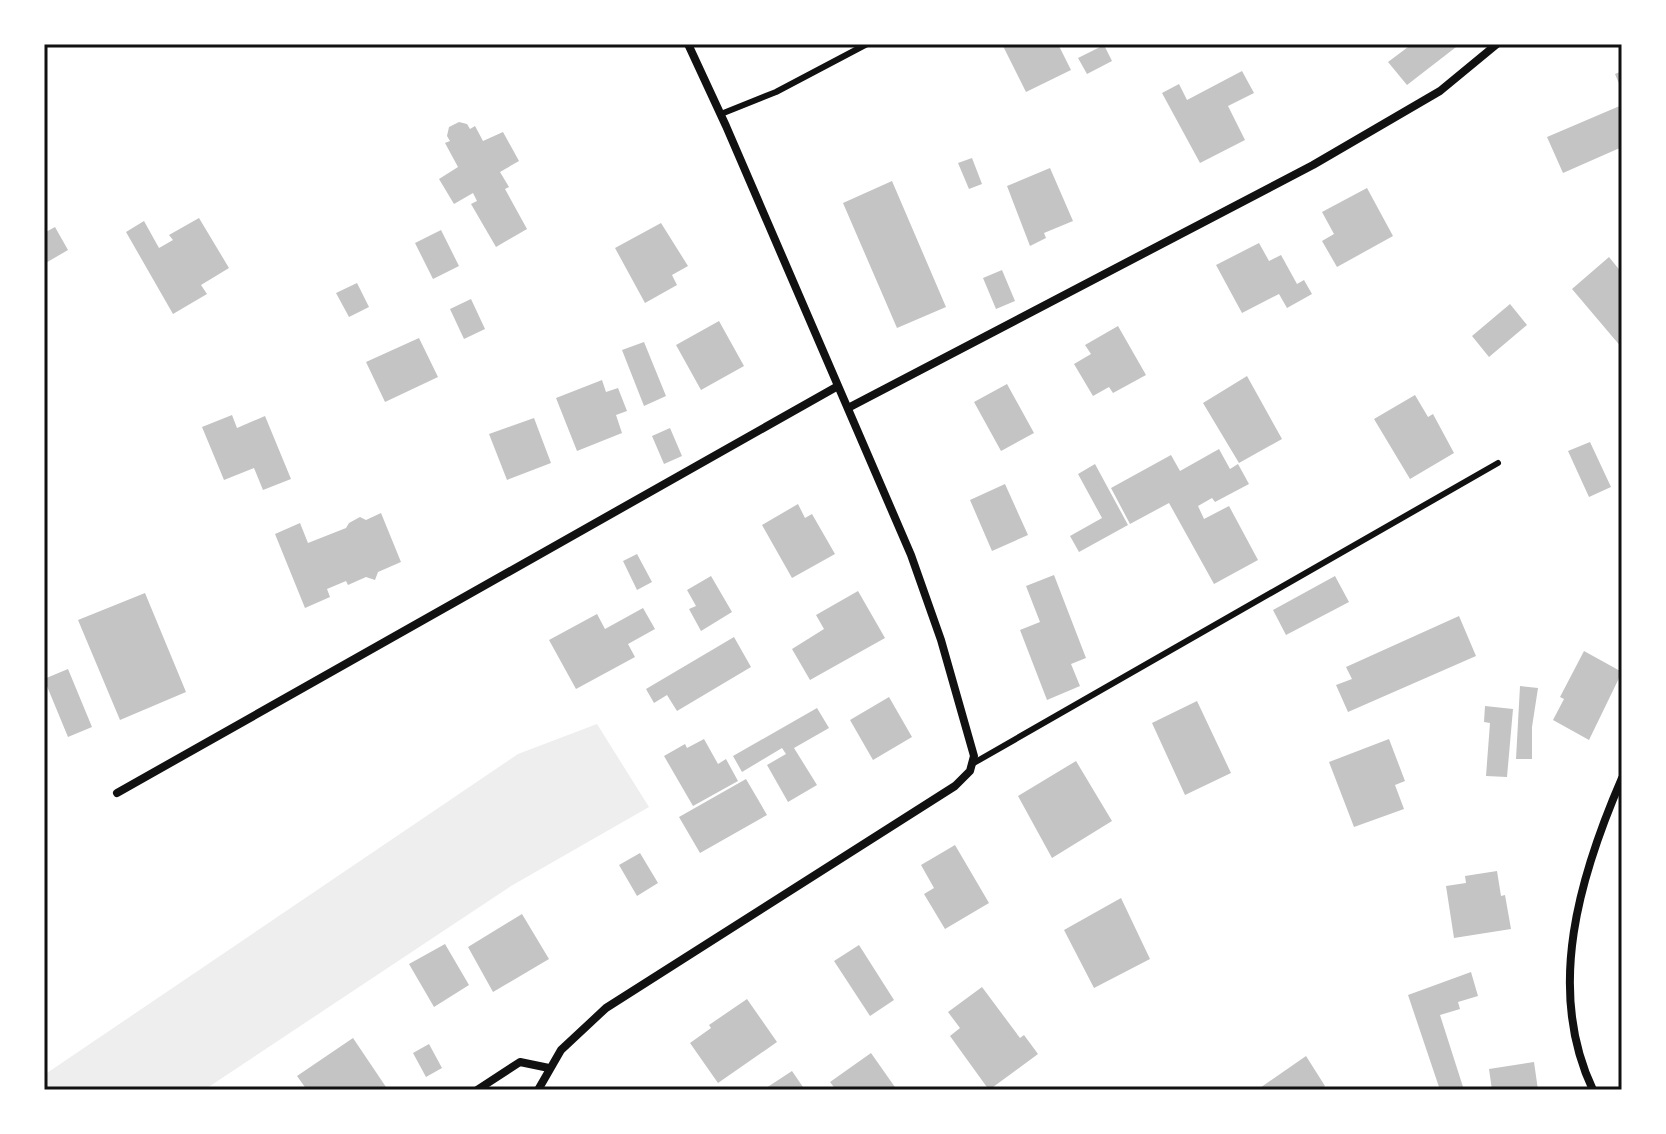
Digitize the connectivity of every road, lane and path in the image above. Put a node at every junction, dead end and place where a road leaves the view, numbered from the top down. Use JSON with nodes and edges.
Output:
{"nodes":[{"id":1,"x":688,"y":44,"type":"edge"},
{"id":2,"x":867,"y":44,"type":"edge"},
{"id":3,"x":1497,"y":44,"type":"edge"},
{"id":4,"x":721,"y":114,"type":"junction"},
{"id":5,"x":838,"y":386,"type":"junction"},
{"id":6,"x":848,"y":408,"type":"junction"},
{"id":7,"x":1498,"y":463,"type":"dead end"},
{"id":8,"x":972,"y":764,"type":"junction"},
{"id":9,"x":1622,"y":778,"type":"edge"},
{"id":10,"x":117,"y":793,"type":"dead end"},
{"id":11,"x":549,"y":1068,"type":"junction"},
{"id":12,"x":477,"y":1090,"type":"edge"},
{"id":13,"x":538,"y":1090,"type":"edge"},
{"id":14,"x":1593,"y":1090,"type":"edge"}],
"edges":[{"from":1,"to":4,"type":"street"},
{"from":2,"to":4,"type":"lane"},
{"from":3,"to":6,"type":"street"},
{"from":4,"to":5,"type":"street"},
{"from":5,"to":6,"type":"street"},
{"from":5,"to":10,"type":"street"},
{"from":6,"to":8,"type":"street"},
{"from":7,"to":8,"type":"lane"},
{"from":8,"to":11,"type":"street"},
{"from":9,"to":14,"type":"street"},
{"from":11,"to":12,"type":"street"},
{"from":11,"to":13,"type":"street"}]}
